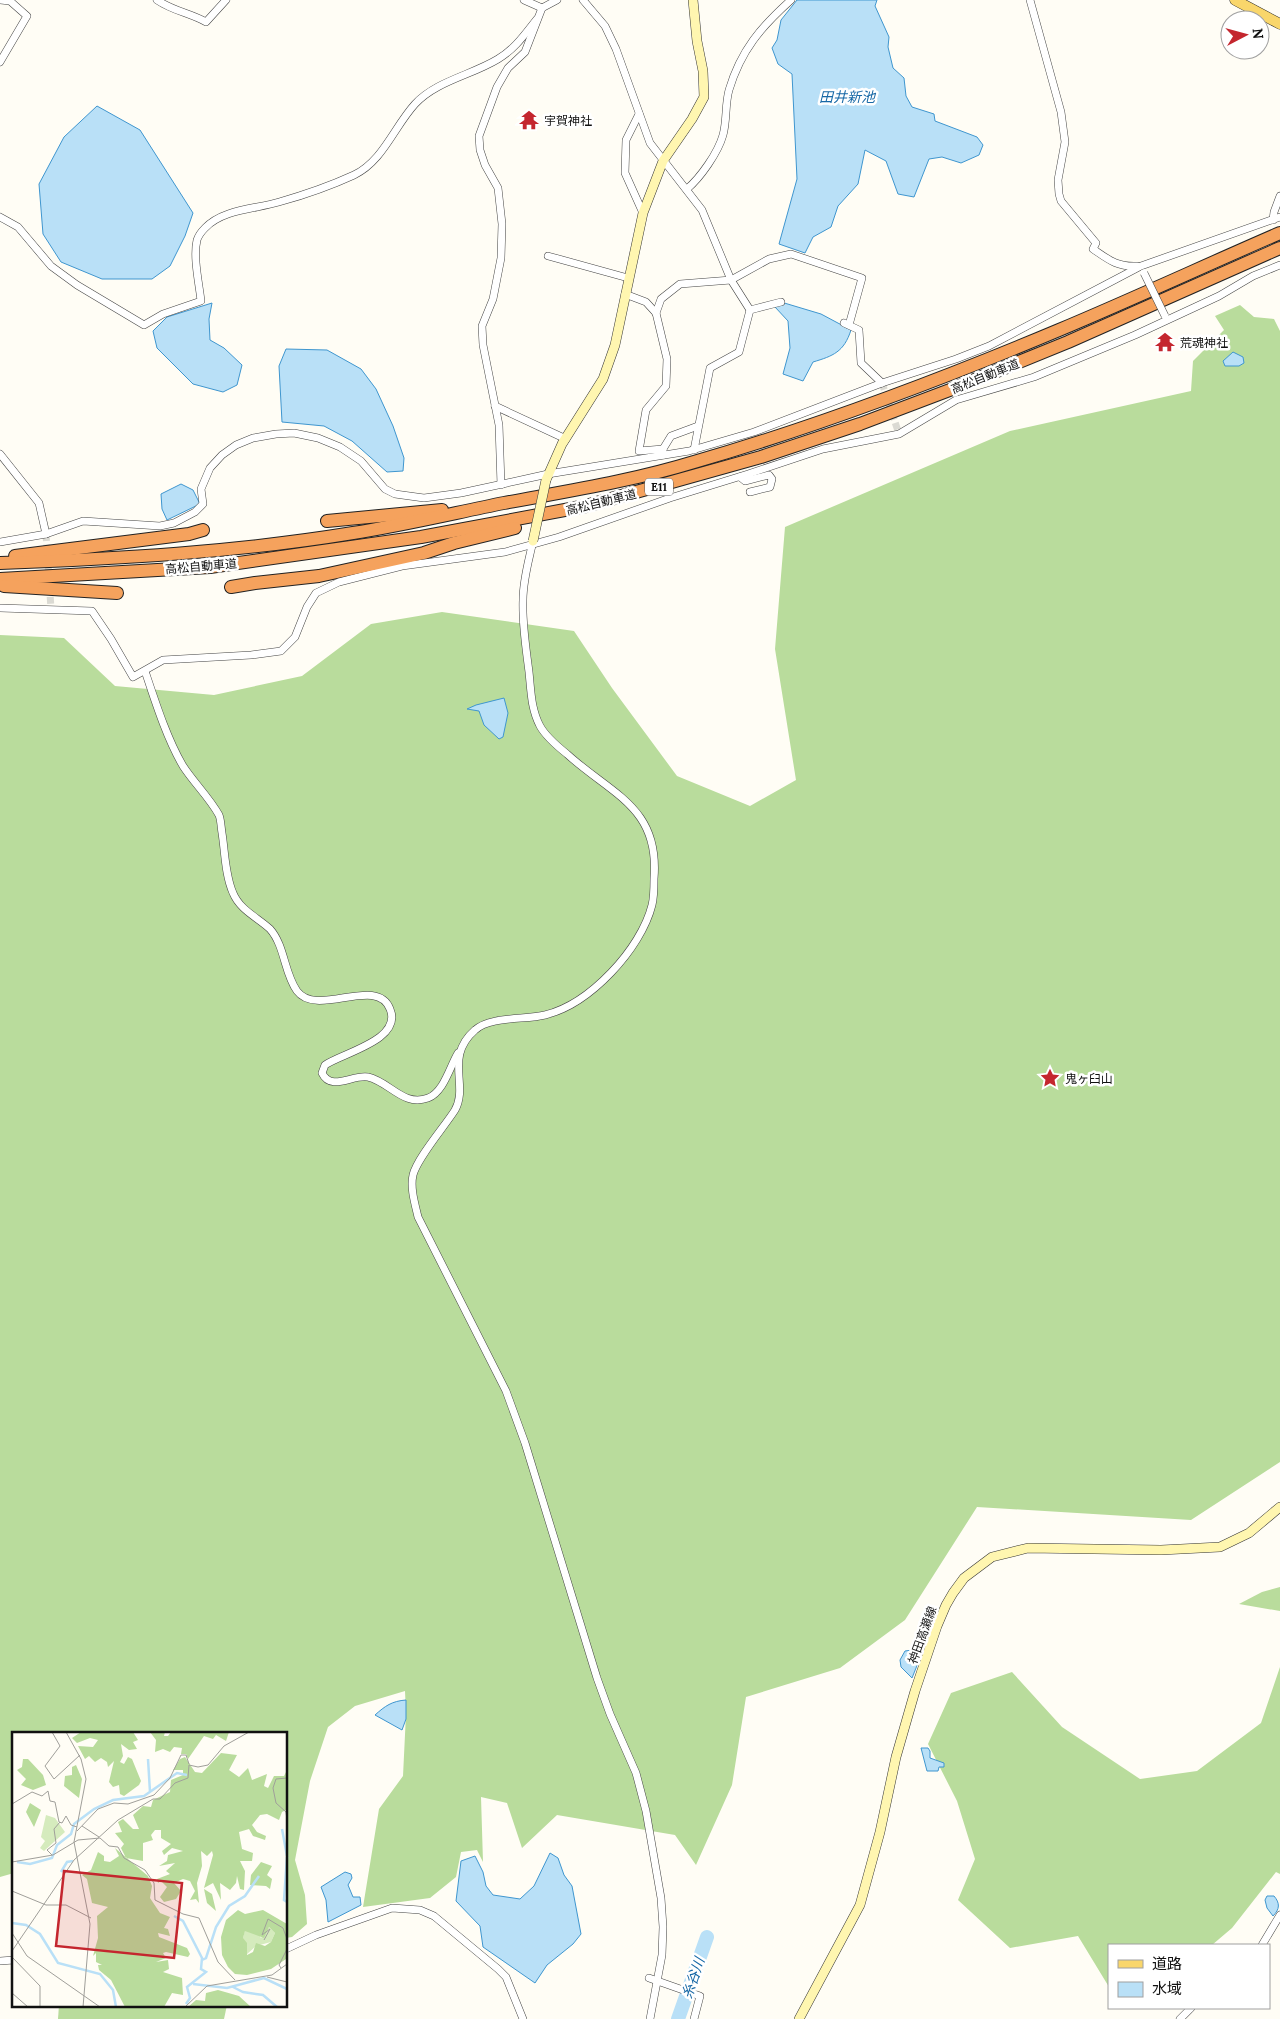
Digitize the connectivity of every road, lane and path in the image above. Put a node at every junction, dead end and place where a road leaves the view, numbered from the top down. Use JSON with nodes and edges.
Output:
{"nodes":[{"id":1,"x":0,"y":0,"type":"edge"},
{"id":2,"x":157,"y":0,"type":"edge"},
{"id":3,"x":226,"y":0,"type":"edge"},
{"id":4,"x":524,"y":0,"type":"edge"},
{"id":5,"x":557,"y":0,"type":"edge"},
{"id":6,"x":583,"y":0,"type":"edge"},
{"id":7,"x":693,"y":0,"type":"edge"},
{"id":8,"x":791,"y":0,"type":"edge"},
{"id":9,"x":1030,"y":0,"type":"edge"},
{"id":10,"x":1235,"y":0,"type":"edge"},
{"id":11,"x":542,"y":8,"type":"junction"},
{"id":12,"x":537,"y":19,"type":"junction"},
{"id":13,"x":1280,"y":24,"type":"edge"},
{"id":14,"x":0,"y":62,"type":"edge"},
{"id":15,"x":639,"y":114,"type":"junction"},
{"id":16,"x":663,"y":161,"type":"junction"},
{"id":17,"x":687,"y":189,"type":"junction"},
{"id":18,"x":1280,"y":196,"type":"edge"},
{"id":19,"x":643,"y":213,"type":"junction"},
{"id":20,"x":0,"y":217,"type":"edge"},
{"id":21,"x":1277,"y":219,"type":"edge"},
{"id":22,"x":1280,"y":233,"type":"edge"},
{"id":23,"x":1280,"y":248,"type":"edge"},
{"id":24,"x":548,"y":256,"type":"dead end"},
{"id":25,"x":1280,"y":265,"type":"edge"},
{"id":26,"x":1143,"y":270,"type":"junction"},
{"id":27,"x":628,"y":278,"type":"junction"},
{"id":28,"x":731,"y":280,"type":"junction"},
{"id":29,"x":625,"y":294,"type":"junction"},
{"id":30,"x":781,"y":302,"type":"dead end"},
{"id":31,"x":750,"y":310,"type":"junction"},
{"id":32,"x":656,"y":313,"type":"junction"},
{"id":33,"x":1166,"y":318,"type":"junction"},
{"id":34,"x":882,"y":383,"type":"junction"},
{"id":35,"x":495,"y":406,"type":"junction"},
{"id":36,"x":698,"y":426,"type":"junction"},
{"id":37,"x":566,"y":438,"type":"junction"},
{"id":38,"x":694,"y":450,"type":"junction"},
{"id":39,"x":663,"y":452,"type":"junction"},
{"id":40,"x":0,"y":454,"type":"edge"},
{"id":41,"x":547,"y":477,"type":"junction"},
{"id":42,"x":740,"y":477,"type":"junction"},
{"id":43,"x":501,"y":485,"type":"junction"},
{"id":44,"x":640,"y":492,"type":"junction"},
{"id":45,"x":750,"y":492,"type":"dead end"},
{"id":46,"x":501,"y":504,"type":"junction"},
{"id":47,"x":327,"y":521,"type":"dead end"},
{"id":48,"x":204,"y":530,"type":"dead end"},
{"id":49,"x":46,"y":534,"type":"junction"},
{"id":50,"x":0,"y":542,"type":"edge"},
{"id":51,"x":532,"y":542,"type":"junction"},
{"id":52,"x":0,"y":557,"type":"edge"},
{"id":53,"x":0,"y":564,"type":"edge"},
{"id":54,"x":0,"y":579,"type":"edge"},
{"id":55,"x":0,"y":585,"type":"edge"},
{"id":56,"x":231,"y":587,"type":"dead end"},
{"id":57,"x":117,"y":593,"type":"dead end"},
{"id":58,"x":0,"y":608,"type":"edge"},
{"id":59,"x":145,"y":671,"type":"junction"},
{"id":60,"x":462,"y":1046,"type":"junction"},
{"id":61,"x":1280,"y":1508,"type":"edge"},
{"id":62,"x":1280,"y":1915,"type":"edge"},
{"id":63,"x":1263,"y":1944,"type":"edge"},
{"id":64,"x":288,"y":1948,"type":"edge"},
{"id":65,"x":649,"y":1978,"type":"dead end"},
{"id":66,"x":658,"y":1981,"type":"junction"},
{"id":67,"x":1190,"y":2009,"type":"edge"},
{"id":68,"x":523,"y":2019,"type":"edge"},
{"id":69,"x":650,"y":2019,"type":"edge"},
{"id":70,"x":694,"y":2019,"type":"edge"},
{"id":71,"x":799,"y":2019,"type":"edge"},
{"id":72,"x":1180,"y":2019,"type":"edge"}],
"edges":[{"from":1,"to":14,"type":"street"},
{"from":2,"to":3,"type":"street"},
{"from":4,"to":11,"type":"street"},
{"from":5,"to":11,"type":"street"},
{"from":6,"to":15,"type":"street"},
{"from":7,"to":16,"type":"main road"},
{"from":8,"to":17,"type":"street"},
{"from":9,"to":26,"type":"street"},
{"from":10,"to":13,"type":"main road"},
{"from":11,"to":12,"type":"street"},
{"from":12,"to":20,"type":"street"},
{"from":12,"to":35,"type":"street"},
{"from":15,"to":16,"type":"street"},
{"from":15,"to":19,"type":"street"},
{"from":16,"to":17,"type":"street"},
{"from":16,"to":19,"type":"main road"},
{"from":17,"to":28,"type":"street"},
{"from":18,"to":21,"type":"street"},
{"from":19,"to":27,"type":"main road"},
{"from":21,"to":26,"type":"street"},
{"from":22,"to":46,"type":"highway","name":"高松自動車道","number":"E11"},
{"from":23,"to":44,"type":"highway","name":"高松自動車道","number":"E11"},
{"from":24,"to":27,"type":"street"},
{"from":25,"to":33,"type":"street"},
{"from":26,"to":33,"type":"street","bridge":true},
{"from":26,"to":34,"type":"street"},
{"from":27,"to":29,"type":"main road"},
{"from":28,"to":31,"type":"street"},
{"from":28,"to":32,"type":"street"},
{"from":28,"to":34,"type":"street"},
{"from":29,"to":32,"type":"street"},
{"from":29,"to":37,"type":"main road"},
{"from":30,"to":31,"type":"street"},
{"from":31,"to":36,"type":"street"},
{"from":32,"to":39,"type":"street"},
{"from":33,"to":42,"type":"street"},
{"from":34,"to":38,"type":"street"},
{"from":35,"to":37,"type":"street"},
{"from":35,"to":43,"type":"street"},
{"from":36,"to":38,"type":"street"},
{"from":36,"to":39,"type":"street"},
{"from":37,"to":41,"type":"main road"},
{"from":38,"to":39,"type":"street"},
{"from":39,"to":41,"type":"street"},
{"from":40,"to":49,"type":"street"},
{"from":41,"to":43,"type":"street"},
{"from":41,"to":51,"type":"main road","bridge":true},
{"from":42,"to":45,"type":"street"},
{"from":42,"to":51,"type":"street"},
{"from":43,"to":49,"type":"street"},
{"from":44,"to":54,"type":"highway","name":"高松自動車道","number":"E11"},
{"from":44,"to":56,"type":"highway"},
{"from":46,"to":47,"type":"highway"},
{"from":46,"to":53,"type":"highway","name":"高松自動車道","number":"E11"},
{"from":48,"to":52,"type":"highway"},
{"from":49,"to":50,"type":"street"},
{"from":51,"to":59,"type":"street"},
{"from":51,"to":60,"type":"street"},
{"from":55,"to":57,"type":"highway"},
{"from":58,"to":59,"type":"street"},
{"from":59,"to":60,"type":"street"},
{"from":60,"to":66,"type":"street"},
{"from":61,"to":71,"type":"main road","name":"神田高瀬線"},
{"from":62,"to":63,"type":"street"},
{"from":64,"to":68,"type":"street"},
{"from":65,"to":66,"type":"street"},
{"from":66,"to":69,"type":"street"},
{"from":66,"to":70,"type":"street"},
{"from":67,"to":72,"type":"street"}]}
